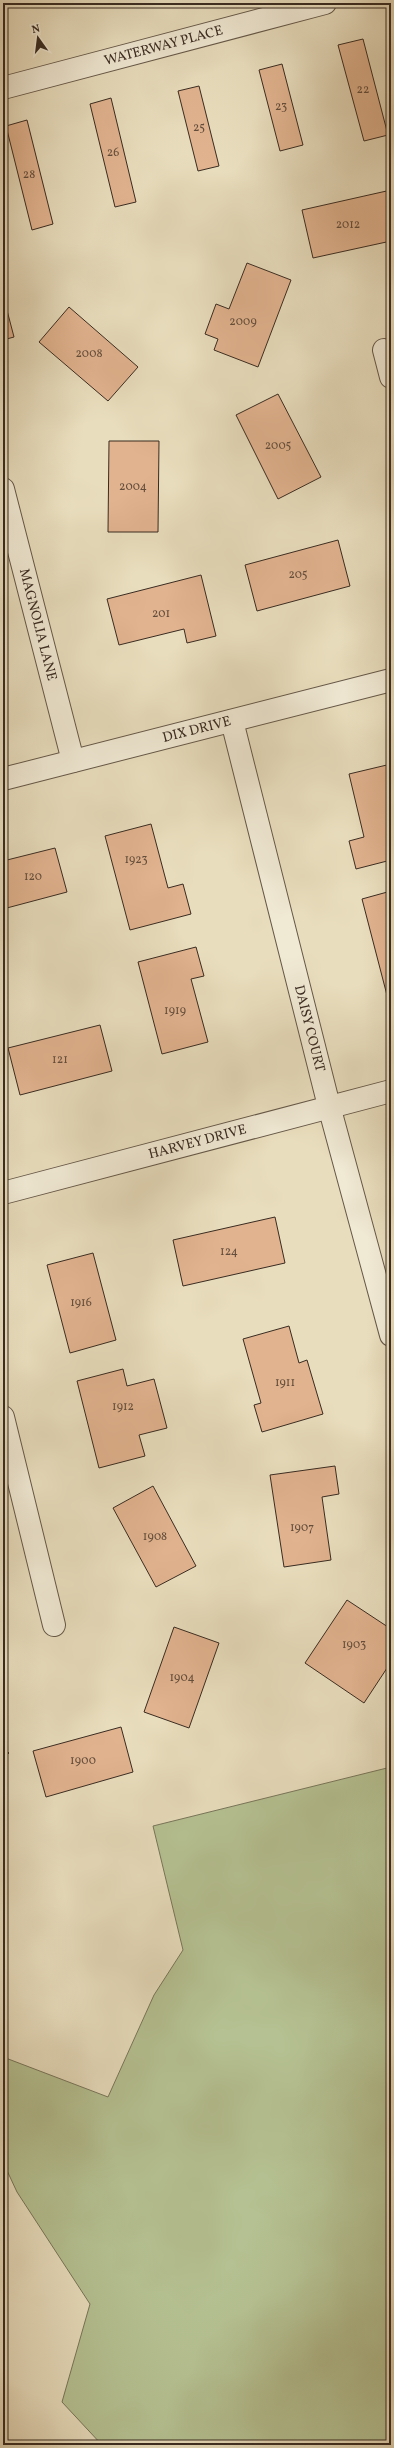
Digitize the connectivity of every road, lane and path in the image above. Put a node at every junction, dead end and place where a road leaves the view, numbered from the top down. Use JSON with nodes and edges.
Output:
{"nodes":[{"id":1,"x":325,"y":3,"type":"edge"},
{"id":2,"x":3,"y":88,"type":"edge"},
{"id":3,"x":384,"y":350,"type":"dead end"},
{"id":4,"x":391,"y":377,"type":"edge"},
{"id":5,"x":3,"y":489,"type":"edge"},
{"id":6,"x":391,"y":680,"type":"edge"},
{"id":7,"x":232,"y":721,"type":"junction"},
{"id":8,"x":73,"y":761,"type":"junction"},
{"id":9,"x":3,"y":779,"type":"edge"},
{"id":10,"x":391,"y":1091,"type":"edge"},
{"id":11,"x":329,"y":1106,"type":"junction"},
{"id":12,"x":3,"y":1193,"type":"edge"},
{"id":13,"x":391,"y":1335,"type":"edge"},
{"id":14,"x":3,"y":1417,"type":"edge"},
{"id":15,"x":54,"y":1625,"type":"dead end"}],
"edges":[{"from":1,"to":2,"type":"street","name":"WATERWAY PLACE"},
{"from":3,"to":4,"type":"street"},
{"from":5,"to":8,"type":"street","name":"MAGNOLIA LANE"},
{"from":6,"to":7,"type":"street","name":"DIX DRIVE"},
{"from":7,"to":8,"type":"street","name":"DIX DRIVE"},
{"from":7,"to":11,"type":"street","name":"DAISY COURT"},
{"from":8,"to":9,"type":"street","name":"DIX DRIVE"},
{"from":10,"to":11,"type":"street","name":"HARVEY DRIVE"},
{"from":11,"to":12,"type":"street","name":"HARVEY DRIVE"},
{"from":11,"to":13,"type":"street","name":"DAISY COURT"},
{"from":14,"to":15,"type":"street"}]}
